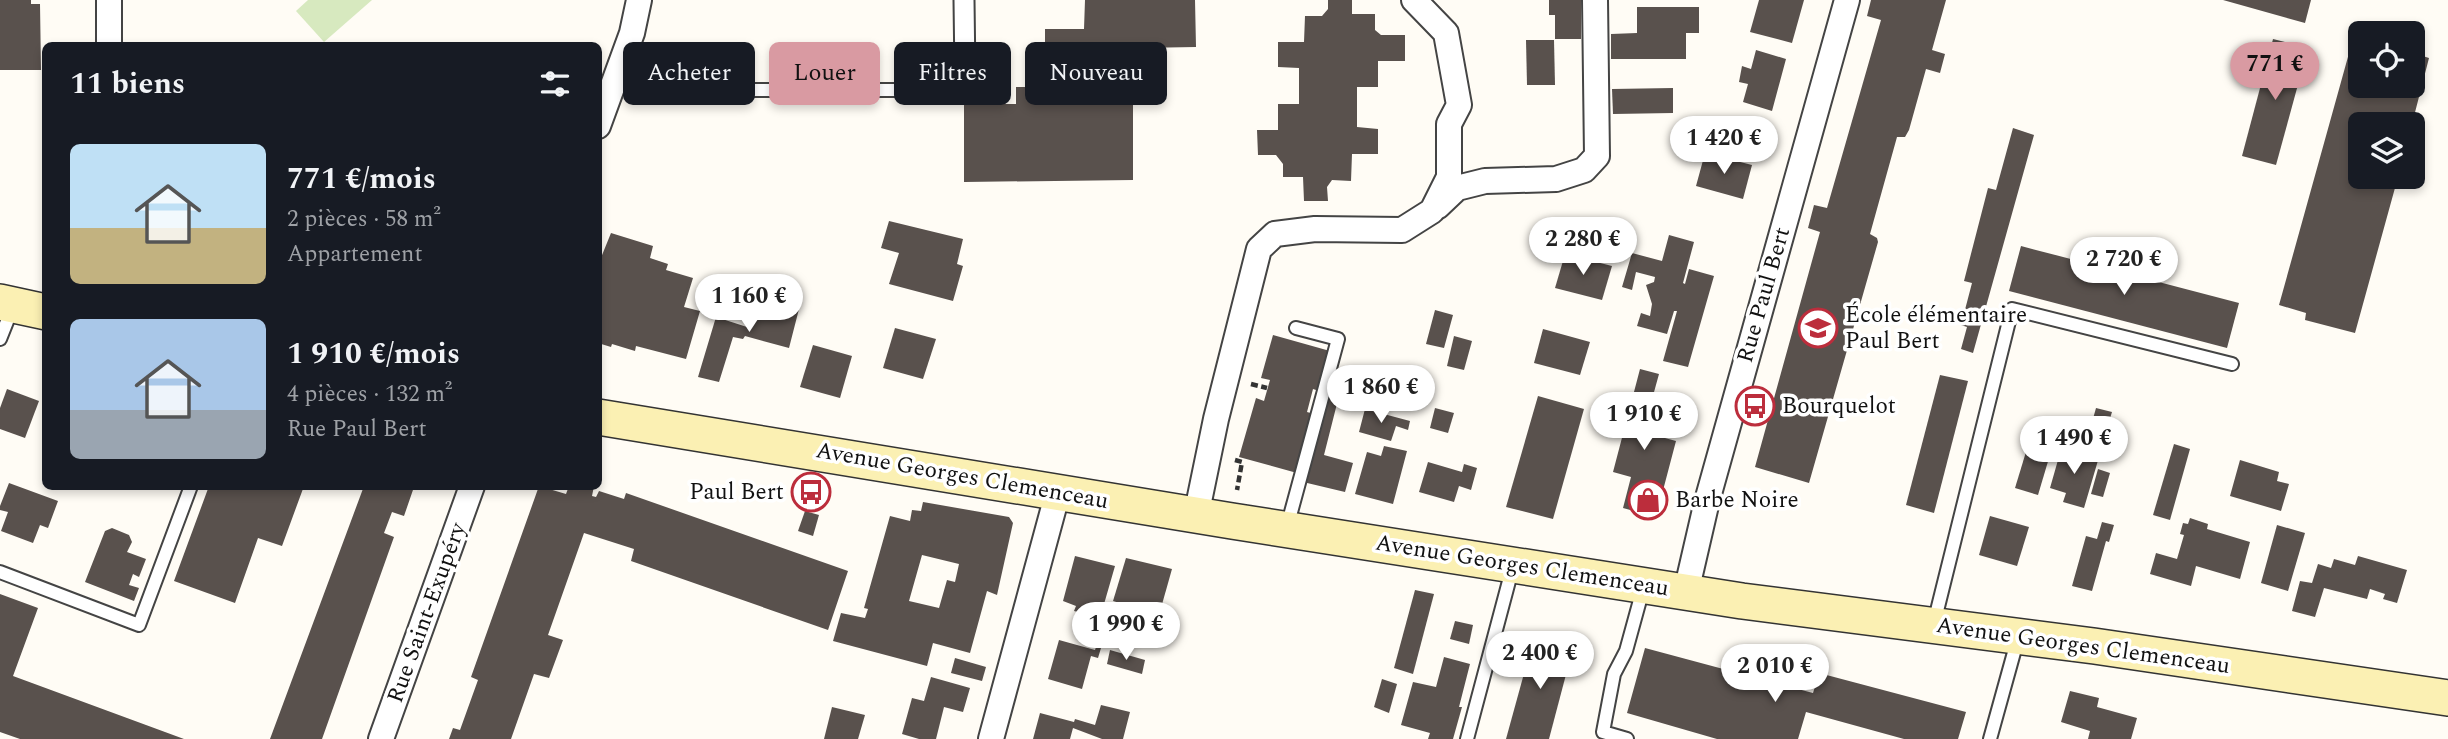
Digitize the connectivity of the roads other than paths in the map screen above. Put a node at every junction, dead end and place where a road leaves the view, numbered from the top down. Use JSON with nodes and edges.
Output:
{"nodes":[{"id":1,"x":109,"y":0,"type":"edge"},
{"id":2,"x":639,"y":0,"type":"edge"},
{"id":3,"x":964,"y":0,"type":"edge"},
{"id":4,"x":1414,"y":0,"type":"edge"},
{"id":5,"x":1595,"y":0,"type":"edge"},
{"id":6,"x":1847,"y":0,"type":"edge"},
{"id":7,"x":109,"y":42,"type":"edge"},
{"id":8,"x":965,"y":42,"type":"edge"},
{"id":9,"x":615,"y":79,"type":"junction"},
{"id":10,"x":894,"y":90,"type":"edge"},
{"id":11,"x":602,"y":115,"type":"edge"},
{"id":12,"x":1432,"y":211,"type":"junction"},
{"id":13,"x":20,"y":306,"type":"edge"},
{"id":14,"x":1296,"y":328,"type":"dead end"},
{"id":15,"x":0,"y":339,"type":"edge"},
{"id":16,"x":2232,"y":364,"type":"dead end"},
{"id":17,"x":602,"y":418,"type":"edge"},
{"id":18,"x":190,"y":490,"type":"edge"},
{"id":19,"x":471,"y":490,"type":"edge"},
{"id":20,"x":1058,"y":492,"type":"junction"},
{"id":21,"x":1196,"y":516,"type":"junction"},
{"id":22,"x":1286,"y":530,"type":"junction"},
{"id":23,"x":1513,"y":565,"type":"junction"},
{"id":24,"x":0,"y":572,"type":"edge"},
{"id":25,"x":1644,"y":586,"type":"junction"},
{"id":26,"x":1686,"y":592,"type":"junction"},
{"id":27,"x":1933,"y":626,"type":"junction"},
{"id":28,"x":2018,"y":638,"type":"junction"},
{"id":29,"x":2448,"y":698,"type":"edge"},
{"id":30,"x":381,"y":739,"type":"edge"},
{"id":31,"x":991,"y":739,"type":"edge"},
{"id":32,"x":1467,"y":739,"type":"edge"},
{"id":33,"x":1627,"y":739,"type":"edge"},
{"id":34,"x":1990,"y":739,"type":"edge"}],
"edges":[{"from":1,"to":7,"type":"street"},
{"from":2,"to":9,"type":"street"},
{"from":3,"to":8,"type":"street"},
{"from":4,"to":12,"type":"street"},
{"from":5,"to":12,"type":"street"},
{"from":6,"to":26,"type":"street","name":"Rue Paul Bert"},
{"from":9,"to":10,"type":"lane"},
{"from":9,"to":11,"type":"street"},
{"from":12,"to":21,"type":"street"},
{"from":13,"to":15,"type":"lane"},
{"from":14,"to":22,"type":"lane"},
{"from":16,"to":27,"type":"lane"},
{"from":17,"to":20,"type":"main road","name":"Avenue Georges Clemenceau"},
{"from":18,"to":24,"type":"lane"},
{"from":19,"to":30,"type":"street","name":"Rue Saint-Exupéry"},
{"from":20,"to":21,"type":"main road","name":"Avenue Georges Clemenceau"},
{"from":20,"to":31,"type":"street"},
{"from":21,"to":22,"type":"main road","name":"Avenue Georges Clemenceau"},
{"from":22,"to":23,"type":"main road","name":"Avenue Georges Clemenceau"},
{"from":23,"to":25,"type":"main road","name":"Avenue Georges Clemenceau"},
{"from":23,"to":32,"type":"lane"},
{"from":25,"to":26,"type":"main road","name":"Avenue Georges Clemenceau"},
{"from":25,"to":33,"type":"lane"},
{"from":26,"to":27,"type":"main road","name":"Avenue Georges Clemenceau"},
{"from":27,"to":28,"type":"main road","name":"Avenue Georges Clemenceau"},
{"from":28,"to":29,"type":"main road","name":"Avenue Georges Clemenceau"},
{"from":28,"to":34,"type":"lane"}]}
